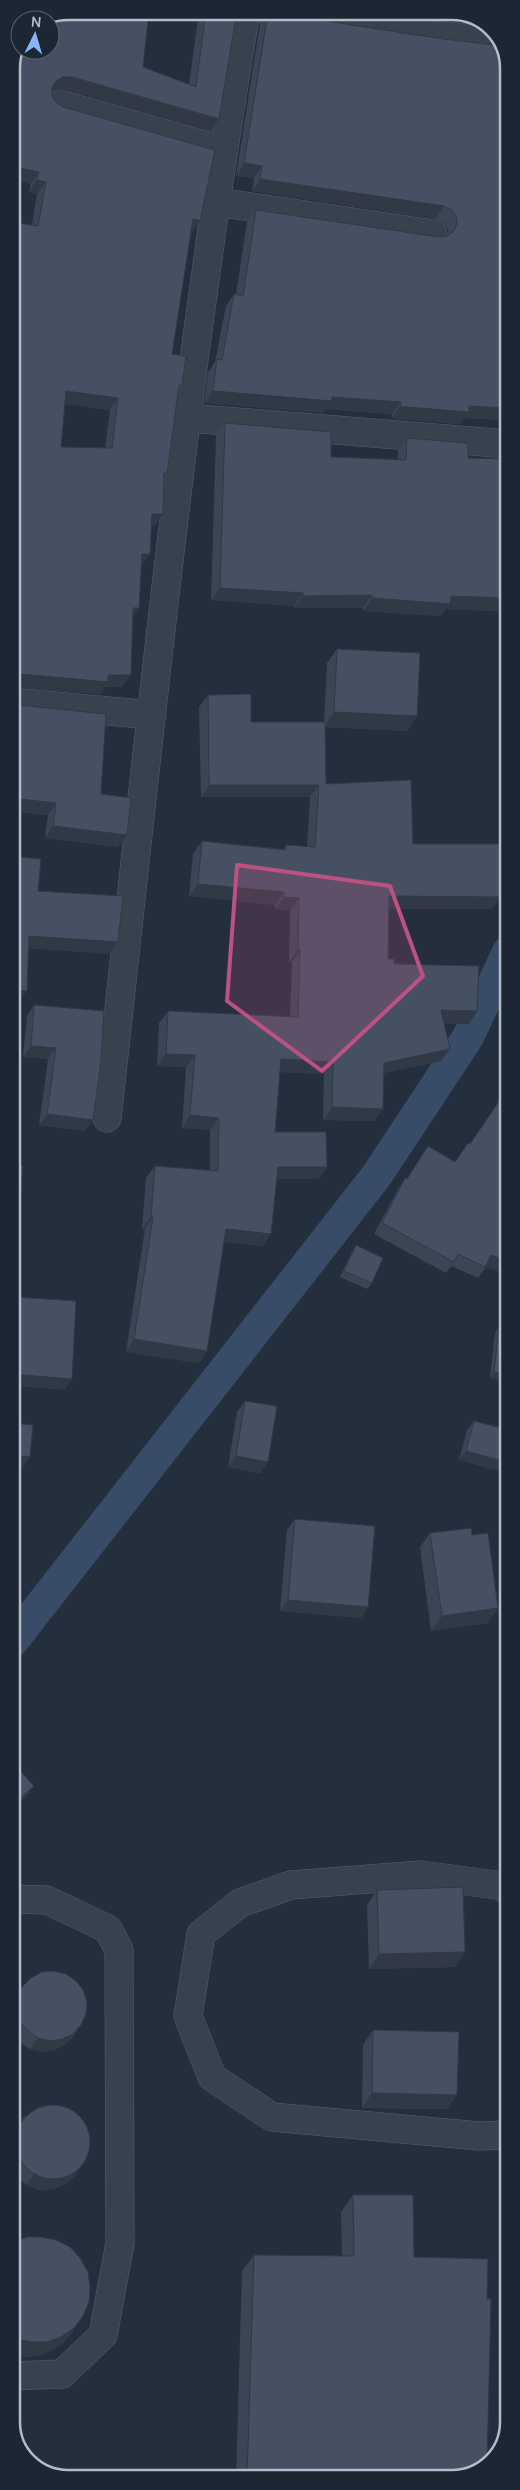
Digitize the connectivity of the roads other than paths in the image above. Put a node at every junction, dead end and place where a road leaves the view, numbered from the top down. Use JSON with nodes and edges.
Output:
{"nodes":[{"id":1,"x":245,"y":20,"type":"edge"},
{"id":2,"x":324,"y":20,"type":"edge"},
{"id":3,"x":491,"y":40,"type":"edge"},
{"id":4,"x":59,"y":104,"type":"edge"},
{"id":5,"x":222,"y":150,"type":"junction"},
{"id":6,"x":217,"y":202,"type":"junction"},
{"id":7,"x":433,"y":234,"type":"edge"},
{"id":8,"x":188,"y":418,"type":"junction"},
{"id":9,"x":500,"y":443,"type":"edge"},
{"id":10,"x":20,"y":703,"type":"edge"},
{"id":11,"x":152,"y":715,"type":"junction"},
{"id":12,"x":107,"y":1118,"type":"dead end"},
{"id":13,"x":500,"y":1886,"type":"edge"},
{"id":14,"x":20,"y":1899,"type":"edge"},
{"id":15,"x":500,"y":2135,"type":"edge"},
{"id":16,"x":20,"y":2376,"type":"edge"}],
"edges":[{"from":1,"to":5,"type":"street"},
{"from":2,"to":3,"type":"street"},
{"from":4,"to":5,"type":"street"},
{"from":5,"to":6,"type":"street"},
{"from":6,"to":7,"type":"street"},
{"from":6,"to":8,"type":"street"},
{"from":8,"to":9,"type":"street"},
{"from":8,"to":11,"type":"street"},
{"from":10,"to":11,"type":"street"},
{"from":11,"to":12,"type":"street"},
{"from":13,"to":15,"type":"street"},
{"from":14,"to":16,"type":"street"}]}
